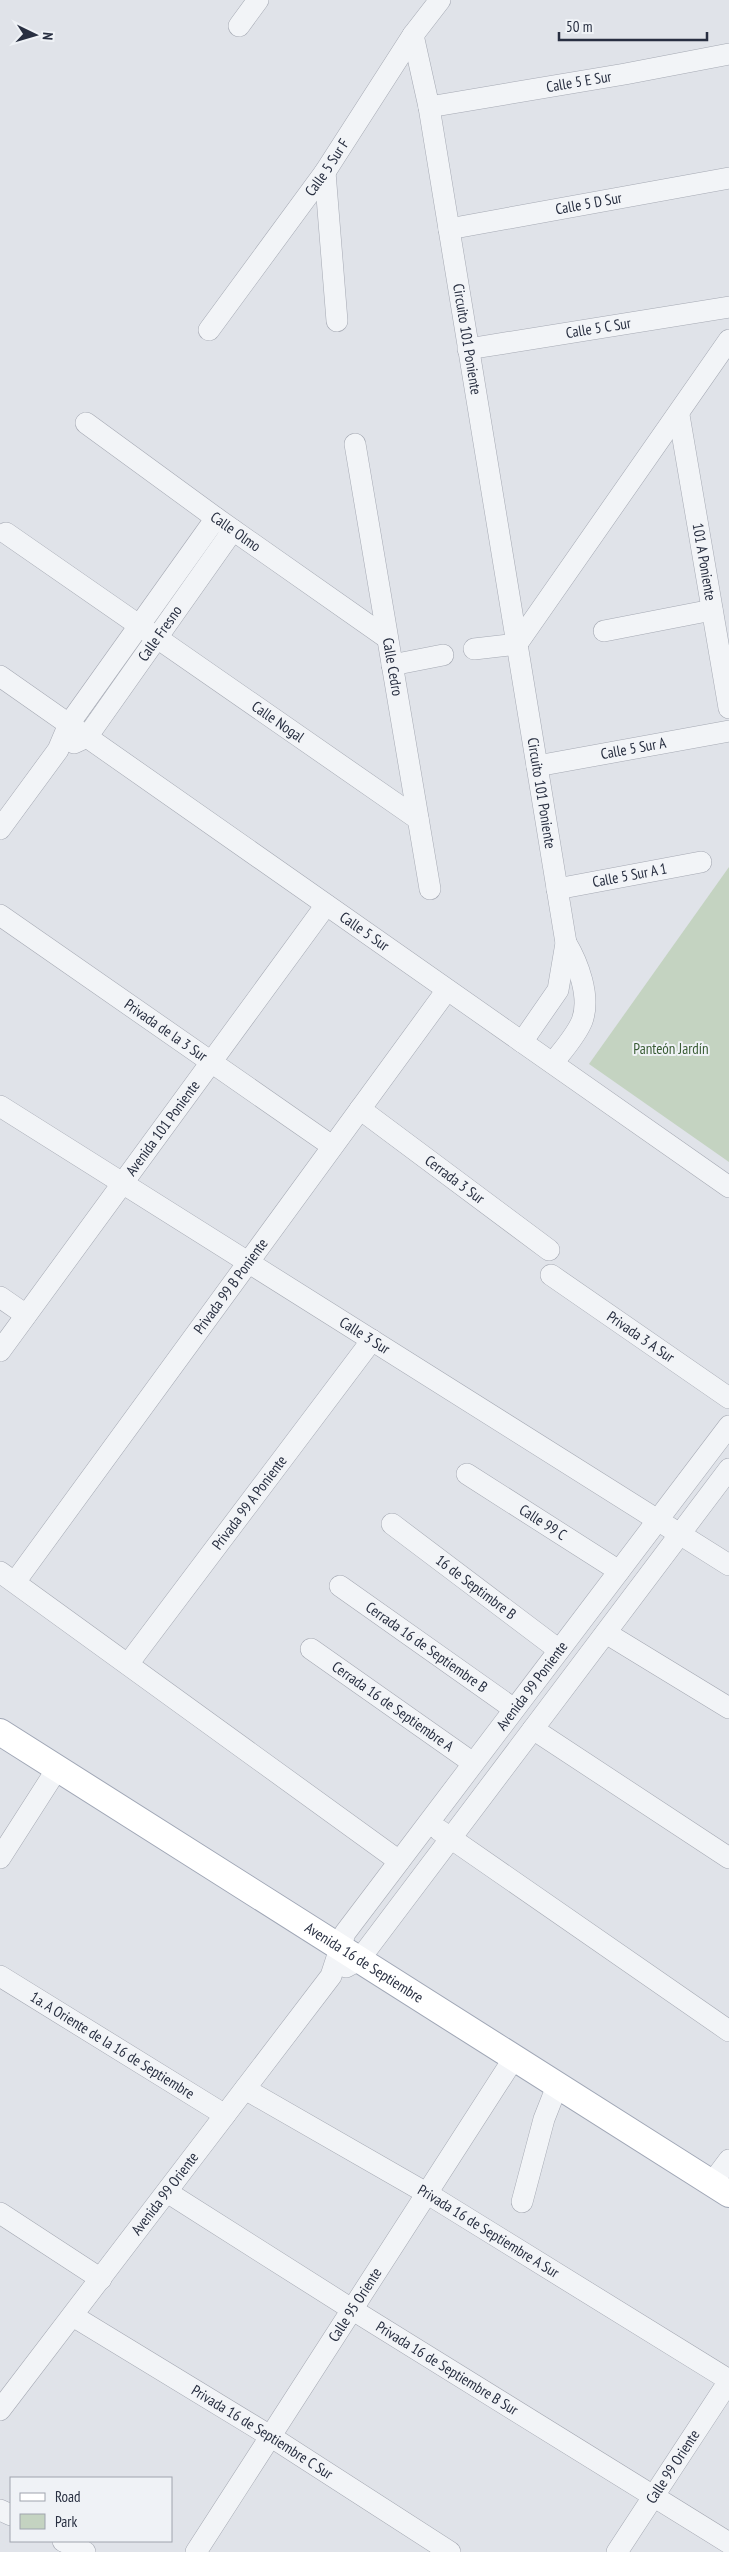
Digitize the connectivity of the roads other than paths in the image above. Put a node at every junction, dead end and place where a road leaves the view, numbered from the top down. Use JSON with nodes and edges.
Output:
{"nodes":[{"id":1,"x":258,"y":0,"type":"edge"},
{"id":2,"x":440,"y":0,"type":"edge"},
{"id":3,"x":239,"y":26,"type":"dead end"},
{"id":4,"x":413,"y":35,"type":"junction"},
{"id":5,"x":729,"y":54,"type":"edge"},
{"id":6,"x":429,"y":107,"type":"junction"},
{"id":7,"x":325,"y":172,"type":"junction"},
{"id":8,"x":729,"y":178,"type":"edge"},
{"id":9,"x":449,"y":229,"type":"junction"},
{"id":10,"x":729,"y":307,"type":"edge"},
{"id":11,"x":337,"y":321,"type":"dead end"},
{"id":12,"x":209,"y":330,"type":"dead end"},
{"id":13,"x":729,"y":340,"type":"edge"},
{"id":14,"x":468,"y":349,"type":"junction"},
{"id":15,"x":679,"y":415,"type":"junction"},
{"id":16,"x":86,"y":423,"type":"dead end"},
{"id":17,"x":355,"y":444,"type":"dead end"},
{"id":18,"x":224,"y":524,"type":"junction"},
{"id":19,"x":6,"y":533,"type":"dead end"},
{"id":20,"x":712,"y":610,"type":"junction"},
{"id":21,"x":139,"y":625,"type":"junction"},
{"id":22,"x":604,"y":631,"type":"dead end"},
{"id":23,"x":156,"y":637,"type":"junction"},
{"id":24,"x":388,"y":638,"type":"junction"},
{"id":25,"x":517,"y":644,"type":"junction"},
{"id":26,"x":474,"y":649,"type":"dead end"},
{"id":27,"x":443,"y":655,"type":"dead end"},
{"id":28,"x":392,"y":665,"type":"junction"},
{"id":29,"x":0,"y":676,"type":"edge"},
{"id":30,"x":729,"y":708,"type":"edge"},
{"id":31,"x":68,"y":724,"type":"junction"},
{"id":32,"x":729,"y":732,"type":"edge"},
{"id":33,"x":87,"y":737,"type":"junction"},
{"id":34,"x":58,"y":750,"type":"junction"},
{"id":35,"x":537,"y":766,"type":"junction"},
{"id":36,"x":418,"y":819,"type":"junction"},
{"id":37,"x":0,"y":829,"type":"edge"},
{"id":38,"x":701,"y":862,"type":"dead end"},
{"id":39,"x":430,"y":889,"type":"dead end"},
{"id":40,"x":557,"y":889,"type":"junction"},
{"id":41,"x":326,"y":905,"type":"junction"},
{"id":42,"x":0,"y":915,"type":"edge"},
{"id":43,"x":566,"y":943,"type":"junction"},
{"id":44,"x":447,"y":990,"type":"junction"},
{"id":45,"x":522,"y":1042,"type":"junction"},
{"id":46,"x":212,"y":1063,"type":"junction"},
{"id":47,"x":553,"y":1064,"type":"junction"},
{"id":48,"x":0,"y":1106,"type":"edge"},
{"id":49,"x":360,"y":1109,"type":"junction"},
{"id":50,"x":332,"y":1146,"type":"junction"},
{"id":51,"x":123,"y":1183,"type":"junction"},
{"id":52,"x":729,"y":1187,"type":"edge"},
{"id":53,"x":549,"y":1250,"type":"dead end"},
{"id":54,"x":248,"y":1262,"type":"junction"},
{"id":55,"x":552,"y":1275,"type":"dead end"},
{"id":56,"x":0,"y":1297,"type":"edge"},
{"id":57,"x":26,"y":1316,"type":"junction"},
{"id":58,"x":372,"y":1340,"type":"junction"},
{"id":59,"x":0,"y":1352,"type":"edge"},
{"id":60,"x":729,"y":1398,"type":"edge"},
{"id":61,"x":729,"y":1426,"type":"edge"},
{"id":62,"x":729,"y":1469,"type":"edge"},
{"id":63,"x":466,"y":1474,"type":"dead end"},
{"id":64,"x":658,"y":1520,"type":"junction"},
{"id":65,"x":392,"y":1524,"type":"dead end"},
{"id":66,"x":680,"y":1534,"type":"junction"},
{"id":67,"x":729,"y":1565,"type":"edge"},
{"id":68,"x":619,"y":1571,"type":"junction"},
{"id":69,"x":7,"y":1577,"type":"edge"},
{"id":70,"x":340,"y":1586,"type":"dead end"},
{"id":71,"x":606,"y":1633,"type":"junction"},
{"id":72,"x":312,"y":1649,"type":"dead end"},
{"id":73,"x":559,"y":1650,"type":"junction"},
{"id":74,"x":128,"y":1664,"type":"junction"},
{"id":75,"x":729,"y":1708,"type":"edge"},
{"id":76,"x":514,"y":1710,"type":"junction"},
{"id":77,"x":533,"y":1730,"type":"junction"},
{"id":78,"x":0,"y":1732,"type":"edge"},
{"id":79,"x":473,"y":1764,"type":"junction"},
{"id":80,"x":57,"y":1769,"type":"junction"},
{"id":81,"x":428,"y":1823,"type":"junction"},
{"id":82,"x":450,"y":1838,"type":"junction"},
{"id":83,"x":0,"y":1858,"type":"edge"},
{"id":84,"x":729,"y":1858,"type":"edge"},
{"id":85,"x":399,"y":1861,"type":"junction"},
{"id":86,"x":349,"y":1954,"type":"junction"},
{"id":87,"x":0,"y":1976,"type":"edge"},
{"id":88,"x":729,"y":2031,"type":"edge"},
{"id":89,"x":514,"y":2058,"type":"junction"},
{"id":90,"x":557,"y":2086,"type":"junction"},
{"id":91,"x":245,"y":2089,"type":"junction"},
{"id":92,"x":225,"y":2115,"type":"junction"},
{"id":93,"x":729,"y":2160,"type":"edge"},
{"id":94,"x":720,"y":2189,"type":"edge"},
{"id":95,"x":167,"y":2192,"type":"junction"},
{"id":96,"x":428,"y":2194,"type":"junction"},
{"id":97,"x":522,"y":2202,"type":"dead end"},
{"id":98,"x":0,"y":2213,"type":"edge"},
{"id":99,"x":101,"y":2279,"type":"junction"},
{"id":100,"x":352,"y":2310,"type":"junction"},
{"id":101,"x":73,"y":2316,"type":"junction"},
{"id":102,"x":729,"y":2380,"type":"edge"},
{"id":103,"x":2,"y":2402,"type":"edge"},
{"id":104,"x":270,"y":2436,"type":"junction"},
{"id":105,"x":654,"y":2497,"type":"junction"},
{"id":106,"x":65,"y":2542,"type":"edge"},
{"id":107,"x":729,"y":2543,"type":"edge"},
{"id":108,"x":85,"y":2552,"type":"edge"},
{"id":109,"x":196,"y":2552,"type":"edge"},
{"id":110,"x":450,"y":2552,"type":"edge"},
{"id":111,"x":617,"y":2552,"type":"edge"}],
"edges":[{"from":1,"to":3,"type":"street"},
{"from":2,"to":4,"type":"street","name":"Calle 5 Sur F"},
{"from":4,"to":6,"type":"street","name":"Circuito 101 Poniente"},
{"from":4,"to":7,"type":"street","name":"Calle 5 Sur F"},
{"from":5,"to":6,"type":"street","name":"Calle 5 E Sur"},
{"from":6,"to":9,"type":"street","name":"Circuito 101 Poniente"},
{"from":7,"to":11,"type":"street"},
{"from":7,"to":12,"type":"street","name":"Calle 5 Sur F"},
{"from":8,"to":9,"type":"street","name":"Calle 5 D Sur"},
{"from":9,"to":14,"type":"street","name":"Circuito 101 Poniente"},
{"from":10,"to":14,"type":"street","name":"Calle 5 C Sur"},
{"from":13,"to":15,"type":"street"},
{"from":14,"to":25,"type":"street","name":"Circuito 101 Poniente"},
{"from":15,"to":20,"type":"street","name":"101 A Poniente"},
{"from":15,"to":25,"type":"street"},
{"from":16,"to":18,"type":"street","name":"Calle Olmo"},
{"from":17,"to":24,"type":"street","name":"Calle Cedro"},
{"from":18,"to":21,"type":"street","name":"Calle Fresno"},
{"from":18,"to":23,"type":"street","name":"Calle Fresno"},
{"from":18,"to":24,"type":"street","name":"Calle Olmo"},
{"from":19,"to":21,"type":"street","name":"Calle Nogal"},
{"from":20,"to":22,"type":"street"},
{"from":20,"to":30,"type":"street","name":"101 A Poniente"},
{"from":21,"to":23,"type":"street","name":"Calle Nogal"},
{"from":21,"to":31,"type":"street","name":"Calle Fresno"},
{"from":23,"to":33,"type":"street","name":"Calle Fresno"},
{"from":23,"to":36,"type":"street","name":"Calle Nogal"},
{"from":24,"to":28,"type":"street","name":"Calle Cedro"},
{"from":25,"to":26,"type":"street"},
{"from":25,"to":35,"type":"street","name":"Circuito 101 Poniente"},
{"from":27,"to":28,"type":"street"},
{"from":28,"to":36,"type":"street","name":"Calle Cedro"},
{"from":29,"to":31,"type":"street","name":"Calle 5 Sur"},
{"from":31,"to":33,"type":"street","name":"Calle 5 Sur"},
{"from":31,"to":34,"type":"street","name":"Calle Fresno"},
{"from":32,"to":35,"type":"street","name":"Calle 5 Sur A"},
{"from":33,"to":34,"type":"street"},
{"from":33,"to":41,"type":"street","name":"Calle 5 Sur"},
{"from":34,"to":37,"type":"street"},
{"from":35,"to":40,"type":"street","name":"Circuito 101 Poniente"},
{"from":36,"to":39,"type":"street","name":"Calle Cedro"},
{"from":38,"to":40,"type":"street","name":"Calle 5 Sur A 1"},
{"from":40,"to":43,"type":"street","name":"Circuito 101 Poniente"},
{"from":41,"to":44,"type":"street","name":"Calle 5 Sur"},
{"from":41,"to":46,"type":"street","name":"Avenida 101 Poniente"},
{"from":42,"to":46,"type":"street","name":"Privada de la 3 Sur"},
{"from":43,"to":45,"type":"street","name":"Circuito 101 Poniente"},
{"from":43,"to":47,"type":"street","name":"Circuito 101 Poniente"},
{"from":44,"to":45,"type":"street","name":"Calle 5 Sur"},
{"from":44,"to":49,"type":"street","name":"Privada 99 B Poniente"},
{"from":45,"to":47,"type":"street","name":"Calle 5 Sur"},
{"from":46,"to":50,"type":"street","name":"Privada de la 3 Sur"},
{"from":46,"to":51,"type":"street","name":"Avenida 101 Poniente"},
{"from":47,"to":52,"type":"street","name":"Calle 5 Sur"},
{"from":48,"to":51,"type":"street","name":"Calle 3 Sur"},
{"from":49,"to":50,"type":"street","name":"Privada 99 B Poniente"},
{"from":49,"to":53,"type":"street","name":"Cerrada 3 Sur"},
{"from":50,"to":54,"type":"street","name":"Privada 99 B Poniente"},
{"from":51,"to":54,"type":"street","name":"Calle 3 Sur"},
{"from":51,"to":57,"type":"street","name":"Avenida 101 Poniente"},
{"from":54,"to":58,"type":"street","name":"Calle 3 Sur"},
{"from":54,"to":69,"type":"street","name":"Privada 99 B Poniente"},
{"from":55,"to":60,"type":"street","name":"Privada 3 A Sur"},
{"from":56,"to":57,"type":"street"},
{"from":57,"to":59,"type":"street","name":"Avenida 101 Poniente"},
{"from":58,"to":64,"type":"street","name":"Calle 3 Sur"},
{"from":58,"to":74,"type":"street","name":"Privada 99 A Poniente"},
{"from":61,"to":64,"type":"street","name":"Avenida 99 Poniente"},
{"from":62,"to":66,"type":"street","name":"Avenida 99 Poniente"},
{"from":63,"to":68,"type":"street","name":"Calle 99 C"},
{"from":64,"to":66,"type":"street","name":"Calle 3 Sur"},
{"from":64,"to":68,"type":"street","name":"Avenida 99 Poniente"},
{"from":65,"to":73,"type":"street","name":"16 de Septimbre B"},
{"from":66,"to":67,"type":"street","name":"Calle 3 Sur"},
{"from":66,"to":71,"type":"street","name":"Avenida 99 Poniente"},
{"from":68,"to":73,"type":"street","name":"Avenida 99 Poniente"},
{"from":69,"to":74,"type":"street"},
{"from":70,"to":76,"type":"street","name":"Cerrada 16 de Septiembre B"},
{"from":71,"to":75,"type":"street"},
{"from":71,"to":77,"type":"street","name":"Avenida 99 Poniente"},
{"from":72,"to":79,"type":"street","name":"Cerrada 16 de Septiembre A"},
{"from":73,"to":76,"type":"street","name":"Avenida 99 Poniente"},
{"from":74,"to":85,"type":"street"},
{"from":76,"to":79,"type":"street","name":"Avenida 99 Poniente"},
{"from":77,"to":82,"type":"street","name":"Avenida 99 Poniente"},
{"from":77,"to":84,"type":"street"},
{"from":78,"to":80,"type":"main road","name":"Avenida 16 de Septiembre"},
{"from":79,"to":81,"type":"street","name":"Avenida 99 Poniente"},
{"from":80,"to":83,"type":"street"},
{"from":80,"to":86,"type":"main road","name":"Avenida 16 de Septiembre"},
{"from":81,"to":82,"type":"street"},
{"from":81,"to":85,"type":"street","name":"Avenida 99 Poniente"},
{"from":82,"to":86,"type":"street","name":"Avenida 99 Poniente"},
{"from":82,"to":88,"type":"street"},
{"from":85,"to":86,"type":"street","name":"Avenida 99 Poniente"},
{"from":86,"to":89,"type":"main road","name":"Avenida 16 de Septiembre"},
{"from":86,"to":91,"type":"street","name":"Avenida 99 Oriente"},
{"from":87,"to":92,"type":"street","name":"1a. A Oriente de la 16 de Septiembre"},
{"from":89,"to":90,"type":"main road","name":"Avenida 16 de Septiembre"},
{"from":89,"to":96,"type":"street","name":"Calle 95 Oriente"},
{"from":90,"to":94,"type":"main road","name":"Avenida 16 de Septiembre"},
{"from":90,"to":97,"type":"street"},
{"from":91,"to":92,"type":"street","name":"Avenida 99 Oriente"},
{"from":91,"to":96,"type":"street","name":"Privada 16 de Septiembre A Sur"},
{"from":92,"to":95,"type":"street","name":"Avenida 99 Oriente"},
{"from":93,"to":94,"type":"street"},
{"from":95,"to":99,"type":"street","name":"Avenida 99 Oriente"},
{"from":95,"to":100,"type":"street","name":"Privada 16 de Septiembre B Sur"},
{"from":96,"to":100,"type":"street","name":"Calle 95 Oriente"},
{"from":96,"to":102,"type":"street","name":"Privada 16 de Septiembre A Sur"},
{"from":98,"to":99,"type":"street"},
{"from":99,"to":101,"type":"street","name":"Avenida 99 Oriente"},
{"from":100,"to":104,"type":"street","name":"Calle 95 Oriente"},
{"from":100,"to":105,"type":"street","name":"Privada 16 de Septiembre B Sur"},
{"from":101,"to":103,"type":"street","name":"Avenida 99 Oriente"},
{"from":101,"to":104,"type":"street","name":"Privada 16 de Septiembre C Sur"},
{"from":102,"to":105,"type":"street","name":"Calle 99 Oriente"},
{"from":104,"to":109,"type":"street","name":"Calle 95 Oriente"},
{"from":104,"to":110,"type":"street","name":"Privada 16 de Septiembre C Sur"},
{"from":105,"to":107,"type":"street","name":"Privada 16 de Septiembre B Sur"},
{"from":105,"to":111,"type":"street","name":"Calle 99 Oriente"},
{"from":106,"to":108,"type":"street"}]}
